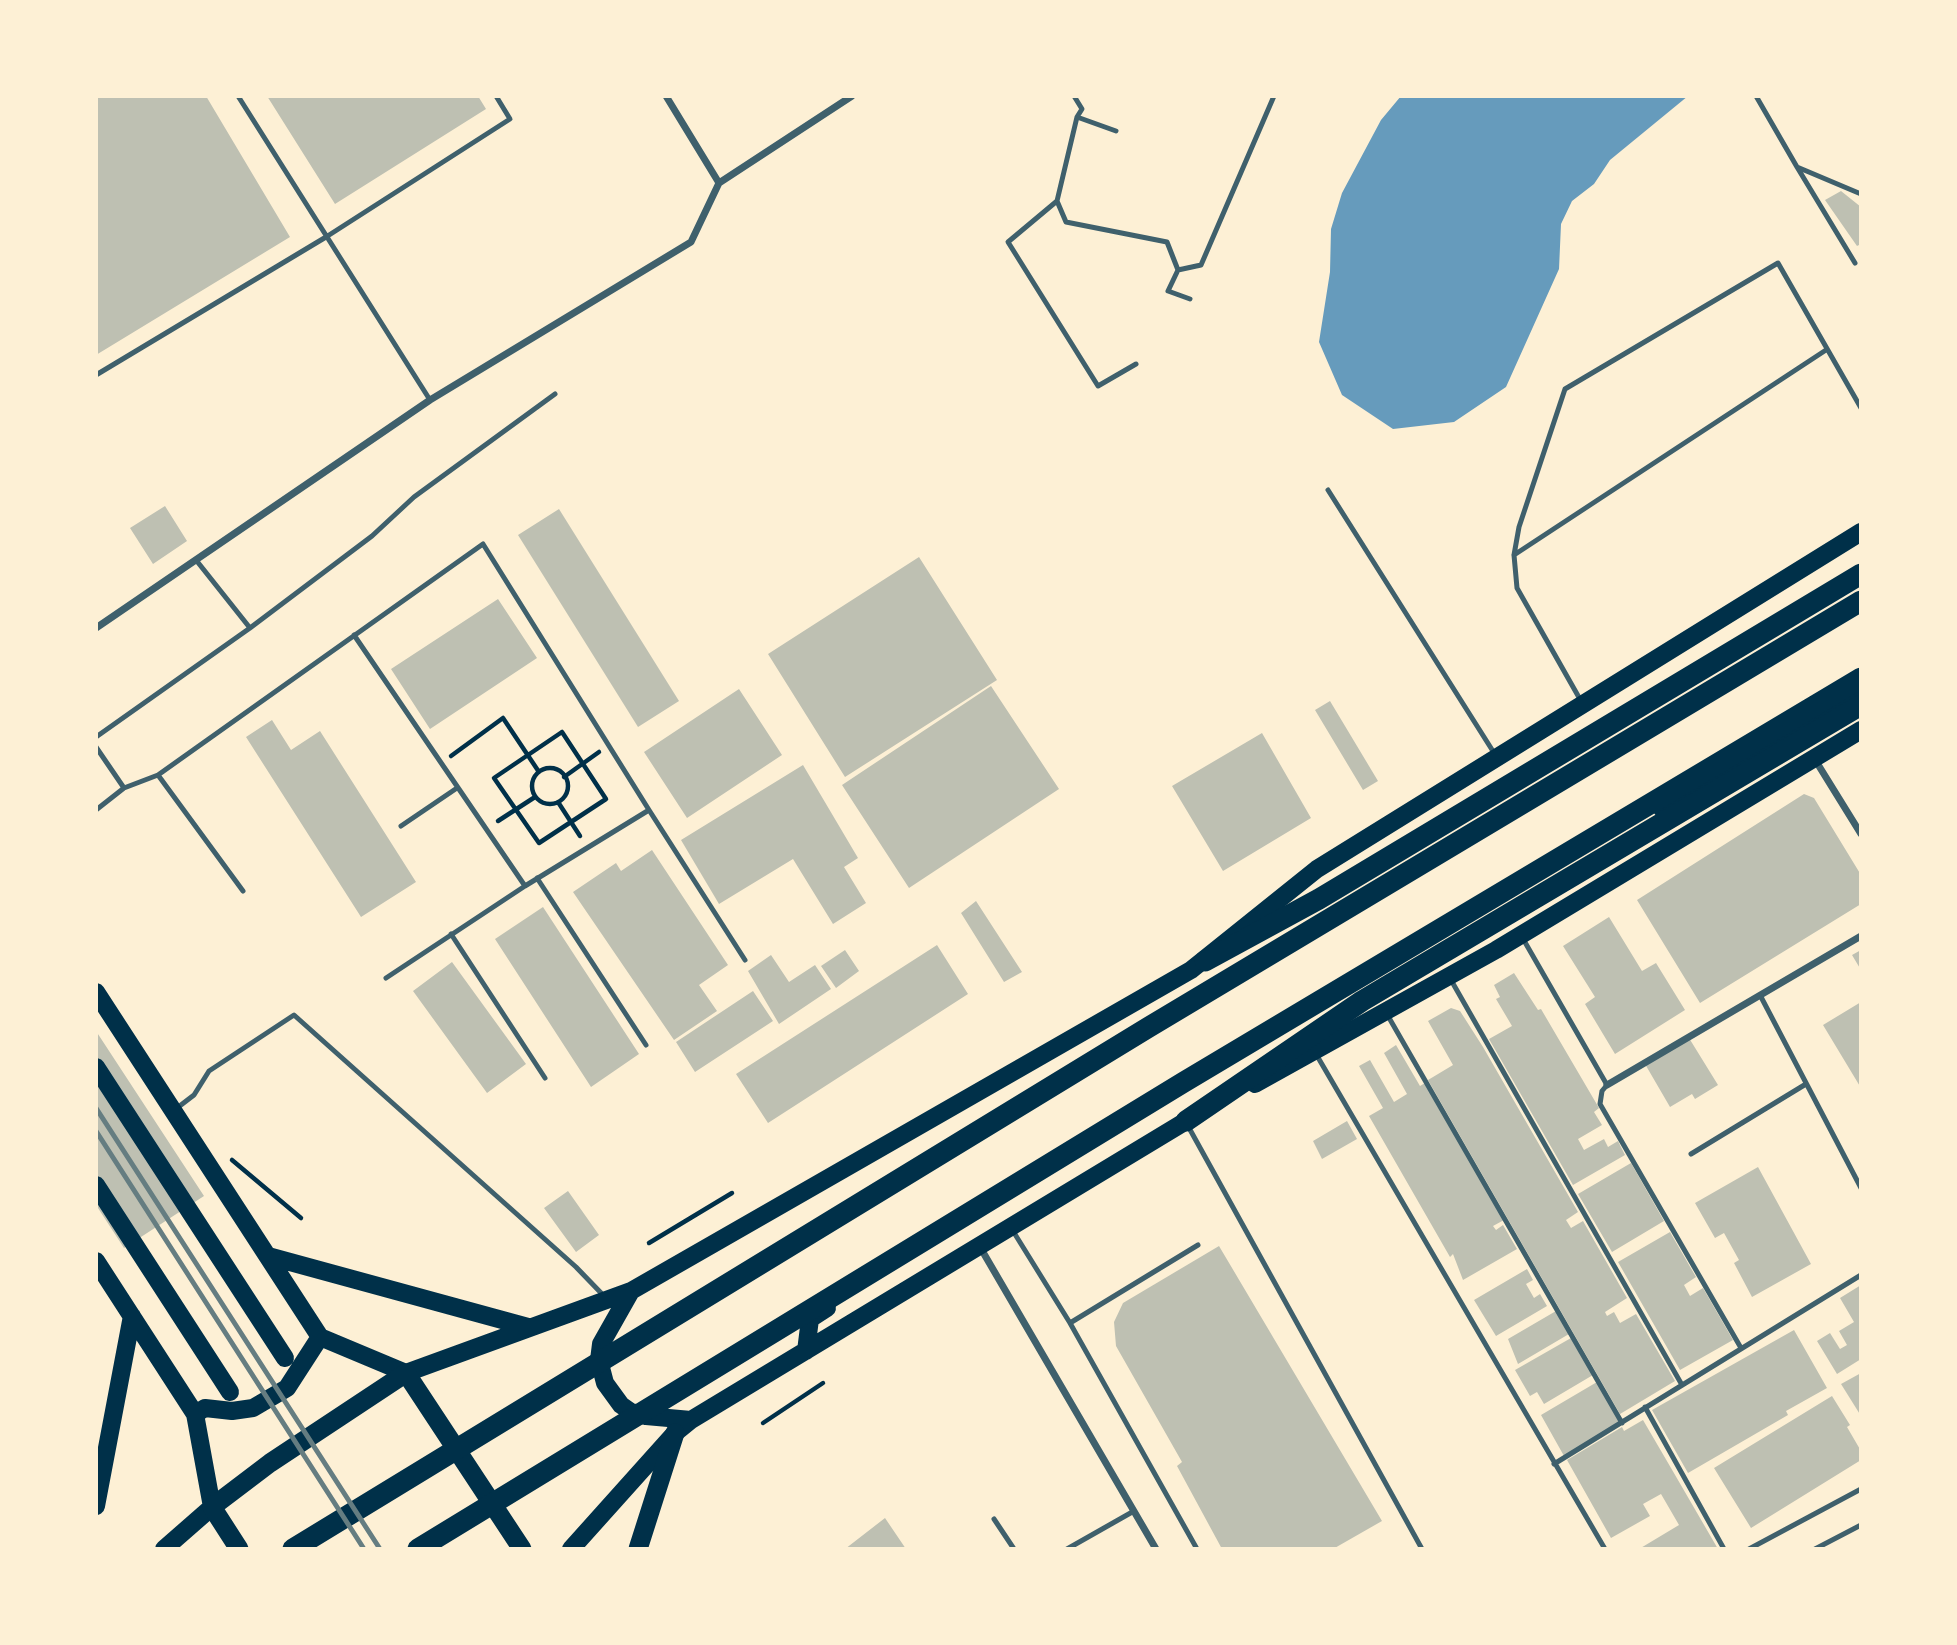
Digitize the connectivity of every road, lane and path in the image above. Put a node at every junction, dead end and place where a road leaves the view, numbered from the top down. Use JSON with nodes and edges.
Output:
{"nodes":[{"id":1,"x":239,"y":96,"type":"edge"},
{"id":2,"x":496,"y":96,"type":"edge"},
{"id":3,"x":666,"y":96,"type":"edge"},
{"id":4,"x":852,"y":96,"type":"edge"},
{"id":5,"x":1074,"y":96,"type":"edge"},
{"id":6,"x":1274,"y":96,"type":"edge"},
{"id":7,"x":1756,"y":96,"type":"edge"},
{"id":8,"x":1077,"y":117,"type":"junction"},
{"id":9,"x":1116,"y":131,"type":"dead end"},
{"id":10,"x":1797,"y":167,"type":"junction"},
{"id":11,"x":719,"y":183,"type":"junction"},
{"id":12,"x":1860,"y":193,"type":"edge"},
{"id":13,"x":1057,"y":201,"type":"junction"},
{"id":14,"x":326,"y":237,"type":"junction"},
{"id":15,"x":1855,"y":263,"type":"dead end"},
{"id":16,"x":1178,"y":270,"type":"junction"},
{"id":17,"x":1190,"y":299,"type":"dead end"},
{"id":18,"x":1826,"y":350,"type":"junction"},
{"id":19,"x":1136,"y":364,"type":"dead end"},
{"id":20,"x":96,"y":375,"type":"edge"},
{"id":21,"x":555,"y":394,"type":"dead end"},
{"id":22,"x":430,"y":401,"type":"junction"},
{"id":23,"x":1861,"y":408,"type":"edge"},
{"id":24,"x":1328,"y":490,"type":"dead end"},
{"id":25,"x":1861,"y":532,"type":"edge"},
{"id":26,"x":1514,"y":555,"type":"junction"},
{"id":27,"x":196,"y":560,"type":"junction"},
{"id":28,"x":1861,"y":574,"type":"edge"},
{"id":29,"x":1861,"y":601,"type":"edge"},
{"id":30,"x":96,"y":628,"type":"edge"},
{"id":31,"x":250,"y":628,"type":"junction"},
{"id":32,"x":354,"y":635,"type":"junction"},
{"id":33,"x":1861,"y":678,"type":"edge"},
{"id":34,"x":1861,"y":692,"type":"edge"},
{"id":35,"x":1583,"y":704,"type":"junction"},
{"id":36,"x":1861,"y":705,"type":"edge"},
{"id":37,"x":1861,"y":730,"type":"edge"},
{"id":38,"x":96,"y":737,"type":"edge"},
{"id":39,"x":608,"y":746,"type":"junction"},
{"id":40,"x":96,"y":747,"type":"edge"},
{"id":41,"x":528,"y":755,"type":"junction"},
{"id":42,"x":1497,"y":758,"type":"junction"},
{"id":43,"x":1814,"y":758,"type":"junction"},
{"id":44,"x":441,"y":764,"type":"junction"},
{"id":45,"x":583,"y":764,"type":"junction"},
{"id":46,"x":539,"y":772,"type":"junction"},
{"id":47,"x":158,"y":775,"type":"junction"},
{"id":48,"x":564,"y":777,"type":"junction"},
{"id":49,"x":124,"y":788,"type":"junction"},
{"id":50,"x":457,"y":788,"type":"junction"},
{"id":51,"x":535,"y":797,"type":"junction"},
{"id":52,"x":558,"y":802,"type":"junction"},
{"id":53,"x":516,"y":809,"type":"junction"},
{"id":54,"x":96,"y":810,"type":"edge"},
{"id":55,"x":649,"y":810,"type":"junction"},
{"id":56,"x":571,"y":822,"type":"junction"},
{"id":57,"x":401,"y":826,"type":"dead end"},
{"id":58,"x":486,"y":830,"type":"junction"},
{"id":59,"x":1861,"y":835,"type":"edge"},
{"id":60,"x":587,"y":847,"type":"junction"},
{"id":61,"x":537,"y":878,"type":"junction"},
{"id":62,"x":525,"y":886,"type":"junction"},
{"id":63,"x":243,"y":891,"type":"dead end"},
{"id":64,"x":451,"y":933,"type":"junction"},
{"id":65,"x":1521,"y":935,"type":"junction"},
{"id":66,"x":1861,"y":936,"type":"edge"},
{"id":67,"x":745,"y":960,"type":"dead end"},
{"id":68,"x":1205,"y":961,"type":"junction"},
{"id":69,"x":1449,"y":976,"type":"junction"},
{"id":70,"x":386,"y":978,"type":"dead end"},
{"id":71,"x":96,"y":992,"type":"edge"},
{"id":72,"x":1760,"y":995,"type":"junction"},
{"id":73,"x":1386,"y":1013,"type":"junction"},
{"id":74,"x":646,"y":1045,"type":"dead end"},
{"id":75,"x":1315,"y":1052,"type":"junction"},
{"id":76,"x":96,"y":1067,"type":"edge"},
{"id":77,"x":545,"y":1078,"type":"dead end"},
{"id":78,"x":1806,"y":1084,"type":"junction"},
{"id":79,"x":1607,"y":1085,"type":"junction"},
{"id":80,"x":173,"y":1111,"type":"junction"},
{"id":81,"x":1186,"y":1121,"type":"junction"},
{"id":82,"x":1691,"y":1154,"type":"dead end"},
{"id":83,"x":229,"y":1158,"type":"dead end"},
{"id":84,"x":96,"y":1185,"type":"edge"},
{"id":85,"x":1861,"y":1188,"type":"edge"},
{"id":86,"x":732,"y":1193,"type":"dead end"},
{"id":87,"x":301,"y":1218,"type":"dead end"},
{"id":88,"x":1010,"y":1225,"type":"junction"},
{"id":89,"x":649,"y":1243,"type":"dead end"},
{"id":90,"x":979,"y":1244,"type":"junction"},
{"id":91,"x":1198,"y":1245,"type":"dead end"},
{"id":92,"x":268,"y":1256,"type":"junction"},
{"id":93,"x":96,"y":1261,"type":"edge"},
{"id":94,"x":1861,"y":1275,"type":"edge"},
{"id":95,"x":631,"y":1291,"type":"junction"},
{"id":96,"x":606,"y":1298,"type":"junction"},
{"id":97,"x":132,"y":1316,"type":"junction"},
{"id":98,"x":1070,"y":1323,"type":"junction"},
{"id":99,"x":528,"y":1327,"type":"junction"},
{"id":100,"x":320,"y":1337,"type":"junction"},
{"id":101,"x":1741,"y":1348,"type":"junction"},
{"id":102,"x":806,"y":1350,"type":"junction"},
{"id":103,"x":285,"y":1358,"type":"dead end"},
{"id":104,"x":406,"y":1373,"type":"junction"},
{"id":105,"x":822,"y":1383,"type":"dead end"},
{"id":106,"x":1682,"y":1385,"type":"junction"},
{"id":107,"x":230,"y":1392,"type":"dead end"},
{"id":108,"x":1646,"y":1407,"type":"junction"},
{"id":109,"x":195,"y":1413,"type":"junction"},
{"id":110,"x":691,"y":1420,"type":"junction"},
{"id":111,"x":763,"y":1423,"type":"dead end"},
{"id":112,"x":1622,"y":1423,"type":"junction"},
{"id":113,"x":675,"y":1433,"type":"junction"},
{"id":114,"x":1554,"y":1464,"type":"junction"},
{"id":115,"x":1861,"y":1489,"type":"edge"},
{"id":116,"x":96,"y":1506,"type":"edge"},
{"id":117,"x":212,"y":1507,"type":"junction"},
{"id":118,"x":1134,"y":1511,"type":"junction"},
{"id":119,"x":994,"y":1519,"type":"dead end"},
{"id":120,"x":1861,"y":1525,"type":"edge"},
{"id":121,"x":163,"y":1549,"type":"edge"},
{"id":122,"x":239,"y":1549,"type":"edge"},
{"id":123,"x":293,"y":1549,"type":"edge"},
{"id":124,"x":418,"y":1549,"type":"edge"},
{"id":125,"x":522,"y":1549,"type":"edge"},
{"id":126,"x":570,"y":1549,"type":"edge"},
{"id":127,"x":638,"y":1549,"type":"edge"},
{"id":128,"x":1014,"y":1549,"type":"edge"},
{"id":129,"x":1067,"y":1549,"type":"edge"},
{"id":130,"x":1156,"y":1549,"type":"edge"},
{"id":131,"x":1197,"y":1549,"type":"edge"},
{"id":132,"x":1422,"y":1549,"type":"edge"},
{"id":133,"x":1605,"y":1549,"type":"edge"},
{"id":134,"x":1724,"y":1549,"type":"edge"},
{"id":135,"x":1749,"y":1549,"type":"edge"},
{"id":136,"x":1815,"y":1549,"type":"edge"}],
"edges":[{"from":1,"to":14,"type":"lane"},
{"from":2,"to":14,"type":"lane"},
{"from":3,"to":11,"type":"street"},
{"from":4,"to":11,"type":"street"},
{"from":5,"to":8,"type":"lane"},
{"from":6,"to":16,"type":"lane"},
{"from":7,"to":10,"type":"lane"},
{"from":8,"to":9,"type":"lane"},
{"from":8,"to":13,"type":"lane"},
{"from":10,"to":12,"type":"lane"},
{"from":10,"to":15,"type":"lane"},
{"from":11,"to":22,"type":"street"},
{"from":13,"to":16,"type":"lane"},
{"from":13,"to":19,"type":"lane"},
{"from":14,"to":20,"type":"lane"},
{"from":14,"to":22,"type":"lane"},
{"from":16,"to":17,"type":"lane"},
{"from":18,"to":23,"type":"lane"},
{"from":18,"to":26,"type":"lane"},
{"from":18,"to":26,"type":"lane"},
{"from":21,"to":31,"type":"lane"},
{"from":22,"to":27,"type":"street"},
{"from":24,"to":42,"type":"lane"},
{"from":25,"to":35,"type":"main road"},
{"from":26,"to":35,"type":"lane"},
{"from":27,"to":30,"type":"street"},
{"from":27,"to":31,"type":"lane"},
{"from":28,"to":68,"type":"highway"},
{"from":29,"to":123,"type":"highway"},
{"from":31,"to":38,"type":"lane"},
{"from":32,"to":39,"type":"lane"},
{"from":32,"to":44,"type":"lane"},
{"from":32,"to":47,"type":"lane"},
{"from":33,"to":124,"type":"highway"},
{"from":34,"to":102,"type":"main road"},
{"from":35,"to":42,"type":"main road"},
{"from":36,"to":81,"type":"highway"},
{"from":37,"to":43,"type":"main road"},
{"from":39,"to":45,"type":"path"},
{"from":39,"to":55,"type":"lane"},
{"from":40,"to":49,"type":"lane"},
{"from":41,"to":44,"type":"path"},
{"from":41,"to":45,"type":"path"},
{"from":41,"to":46,"type":"path"},
{"from":41,"to":53,"type":"path"},
{"from":42,"to":68,"type":"main road"},
{"from":43,"to":59,"type":"street"},
{"from":43,"to":65,"type":"main road"},
{"from":44,"to":50,"type":"lane"},
{"from":45,"to":48,"type":"path"},
{"from":45,"to":56,"type":"path"},
{"from":46,"to":48,"type":"path"},
{"from":46,"to":51,"type":"path"},
{"from":47,"to":49,"type":"lane"},
{"from":47,"to":63,"type":"lane"},
{"from":48,"to":52,"type":"path"},
{"from":49,"to":54,"type":"lane"},
{"from":50,"to":57,"type":"lane"},
{"from":50,"to":58,"type":"lane"},
{"from":51,"to":52,"type":"path"},
{"from":51,"to":53,"type":"path"},
{"from":52,"to":56,"type":"path"},
{"from":53,"to":56,"type":"path"},
{"from":53,"to":58,"type":"path"},
{"from":55,"to":60,"type":"lane"},
{"from":55,"to":67,"type":"lane"},
{"from":56,"to":60,"type":"path"},
{"from":58,"to":62,"type":"lane"},
{"from":60,"to":61,"type":"lane"},
{"from":61,"to":62,"type":"lane"},
{"from":61,"to":74,"type":"lane"},
{"from":62,"to":64,"type":"lane"},
{"from":64,"to":70,"type":"lane"},
{"from":64,"to":77,"type":"lane"},
{"from":65,"to":69,"type":"main road"},
{"from":65,"to":79,"type":"lane"},
{"from":66,"to":72,"type":"street"},
{"from":68,"to":95,"type":"main road"},
{"from":69,"to":73,"type":"main road"},
{"from":69,"to":106,"type":"lane"},
{"from":71,"to":80,"type":"main road"},
{"from":72,"to":78,"type":"lane"},
{"from":72,"to":79,"type":"street"},
{"from":73,"to":75,"type":"main road"},
{"from":73,"to":112,"type":"lane"},
{"from":75,"to":81,"type":"main road"},
{"from":75,"to":114,"type":"lane"},
{"from":76,"to":103,"type":"main road"},
{"from":78,"to":82,"type":"lane"},
{"from":78,"to":85,"type":"lane"},
{"from":79,"to":101,"type":"lane"},
{"from":80,"to":92,"type":"main road"},
{"from":80,"to":96,"type":"lane"},
{"from":81,"to":88,"type":"main road"},
{"from":81,"to":132,"type":"lane"},
{"from":83,"to":87,"type":"path"},
{"from":84,"to":107,"type":"main road"},
{"from":86,"to":89,"type":"path"},
{"from":88,"to":90,"type":"main road"},
{"from":88,"to":98,"type":"lane"},
{"from":90,"to":102,"type":"main road"},
{"from":90,"to":118,"type":"street"},
{"from":91,"to":98,"type":"lane"},
{"from":92,"to":99,"type":"main road"},
{"from":92,"to":100,"type":"main road"},
{"from":93,"to":97,"type":"main road"},
{"from":94,"to":101,"type":"lane"},
{"from":95,"to":96,"type":"main road"},
{"from":95,"to":110,"type":"main road"},
{"from":96,"to":99,"type":"main road"},
{"from":97,"to":109,"type":"main road"},
{"from":97,"to":116,"type":"main road"},
{"from":98,"to":131,"type":"lane"},
{"from":99,"to":104,"type":"main road"},
{"from":100,"to":104,"type":"main road"},
{"from":100,"to":109,"type":"main road"},
{"from":101,"to":106,"type":"lane"},
{"from":102,"to":110,"type":"main road"},
{"from":104,"to":117,"type":"highway"},
{"from":104,"to":125,"type":"highway"},
{"from":105,"to":111,"type":"path"},
{"from":106,"to":108,"type":"lane"},
{"from":108,"to":112,"type":"lane"},
{"from":108,"to":134,"type":"lane"},
{"from":109,"to":117,"type":"main road"},
{"from":110,"to":113,"type":"main road"},
{"from":112,"to":114,"type":"lane"},
{"from":113,"to":126,"type":"main road"},
{"from":113,"to":127,"type":"highway"},
{"from":114,"to":133,"type":"lane"},
{"from":115,"to":135,"type":"lane"},
{"from":117,"to":121,"type":"main road"},
{"from":117,"to":122,"type":"highway"},
{"from":118,"to":129,"type":"lane"},
{"from":118,"to":130,"type":"street"},
{"from":119,"to":128,"type":"lane"},
{"from":120,"to":136,"type":"lane"}]}
